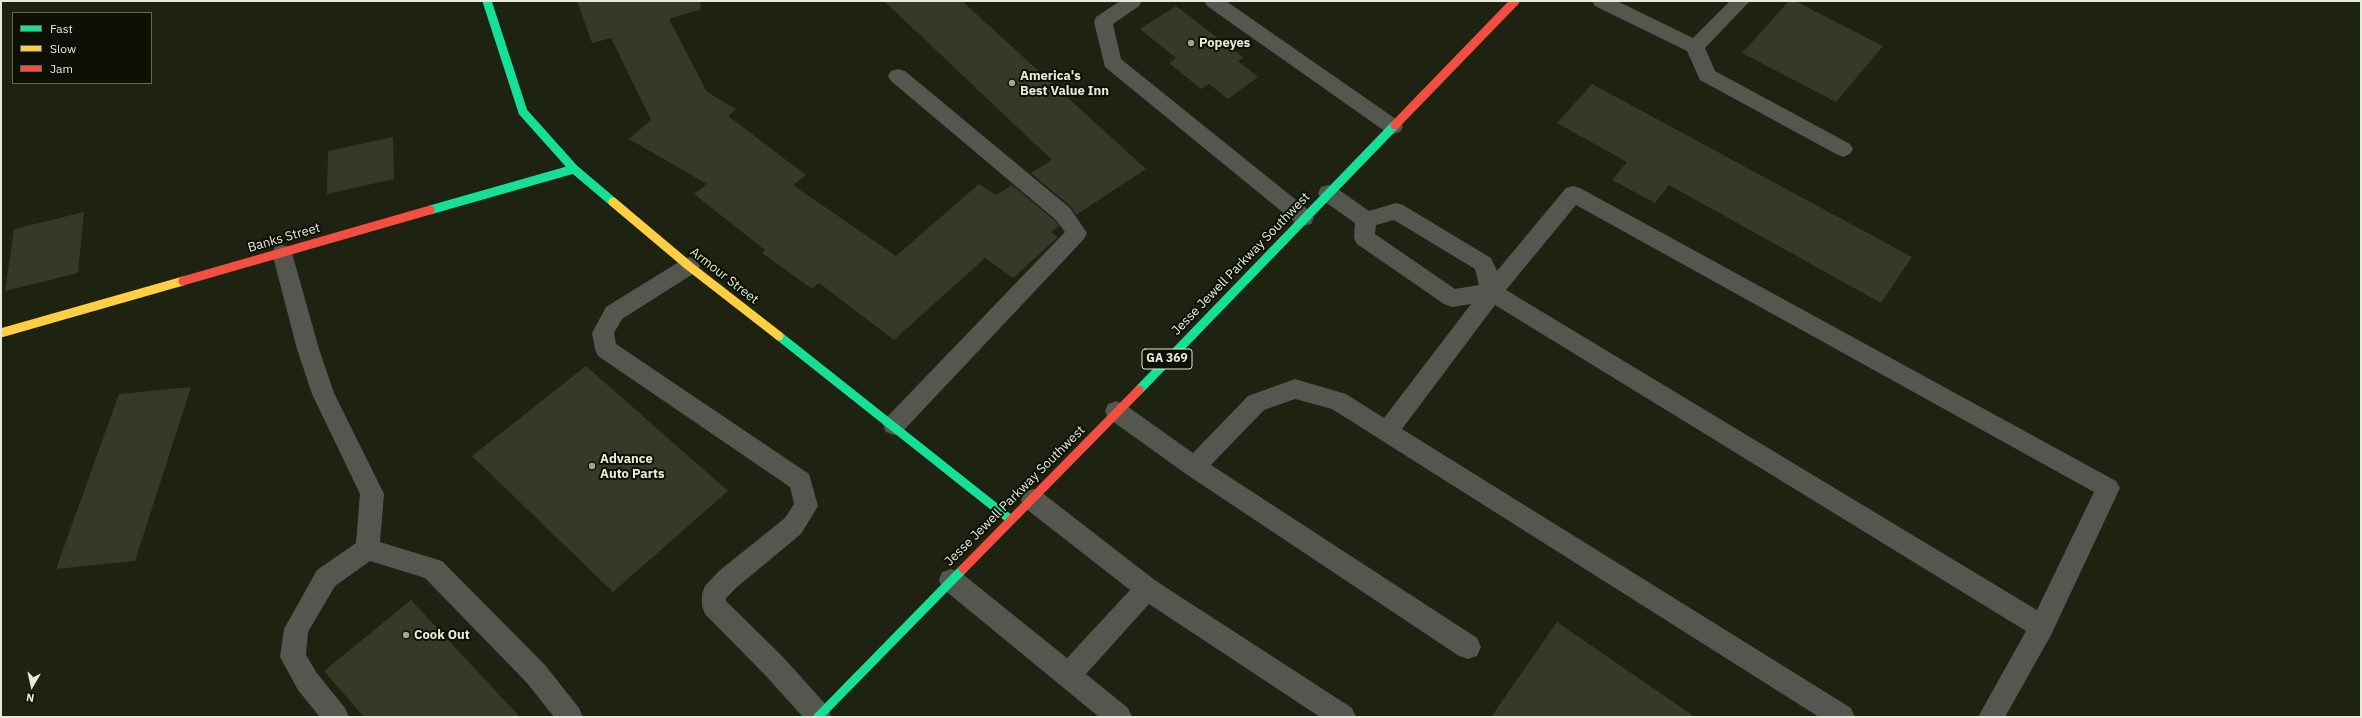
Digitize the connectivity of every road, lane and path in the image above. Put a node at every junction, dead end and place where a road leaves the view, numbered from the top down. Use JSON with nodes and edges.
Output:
{"nodes":[{"id":1,"x":488,"y":1,"type":"edge"},
{"id":2,"x":1133,"y":1,"type":"edge"},
{"id":3,"x":1213,"y":1,"type":"edge"},
{"id":4,"x":1515,"y":1,"type":"edge"},
{"id":5,"x":1601,"y":1,"type":"edge"},
{"id":6,"x":1741,"y":1,"type":"edge"},
{"id":7,"x":1696,"y":46,"type":"junction"},
{"id":8,"x":898,"y":76,"type":"dead end"},
{"id":9,"x":1393,"y":127,"type":"junction"},
{"id":10,"x":1844,"y":149,"type":"dead end"},
{"id":11,"x":574,"y":169,"type":"junction"},
{"id":12,"x":1328,"y":193,"type":"junction"},
{"id":13,"x":1304,"y":218,"type":"junction"},
{"id":14,"x":1366,"y":220,"type":"junction"},
{"id":15,"x":282,"y":252,"type":"junction"},
{"id":16,"x":689,"y":266,"type":"junction"},
{"id":17,"x":1492,"y":292,"type":"junction"},
{"id":18,"x":1,"y":333,"type":"edge"},
{"id":19,"x":1116,"y":412,"type":"junction"},
{"id":20,"x":894,"y":425,"type":"junction"},
{"id":21,"x":1387,"y":432,"type":"junction"},
{"id":22,"x":1194,"y":467,"type":"junction"},
{"id":23,"x":1033,"y":500,"type":"junction"},
{"id":24,"x":1011,"y":520,"type":"junction"},
{"id":25,"x":367,"y":548,"type":"junction"},
{"id":26,"x":951,"y":580,"type":"junction"},
{"id":27,"x":1147,"y":589,"type":"junction"},
{"id":28,"x":2042,"y":627,"type":"junction"},
{"id":29,"x":1468,"y":647,"type":"dead end"},
{"id":30,"x":1068,"y":675,"type":"junction"},
{"id":31,"x":336,"y":717,"type":"edge"},
{"id":32,"x":570,"y":717,"type":"edge"},
{"id":33,"x":819,"y":717,"type":"edge"},
{"id":34,"x":1120,"y":717,"type":"edge"},
{"id":35,"x":1343,"y":717,"type":"edge"},
{"id":36,"x":1842,"y":717,"type":"edge"},
{"id":37,"x":1991,"y":717,"type":"edge"}],
"edges":[{"from":1,"to":11,"type":"street","name":"Armour Street"},
{"from":2,"to":13,"type":"lane"},
{"from":3,"to":9,"type":"lane"},
{"from":4,"to":9,"type":"street","name":"Jesse Jewell Parkway Southwest","number":"GA 369"},
{"from":5,"to":7,"type":"lane"},
{"from":6,"to":7,"type":"lane"},
{"from":7,"to":10,"type":"lane"},
{"from":8,"to":20,"type":"lane"},
{"from":9,"to":12,"type":"street","name":"Jesse Jewell Parkway Southwest","number":"GA 369"},
{"from":11,"to":15,"type":"street","name":"Banks Street"},
{"from":11,"to":16,"type":"street","name":"Armour Street"},
{"from":12,"to":13,"type":"street","name":"Jesse Jewell Parkway Southwest","number":"GA 369"},
{"from":12,"to":14,"type":"lane"},
{"from":13,"to":19,"type":"street","name":"Jesse Jewell Parkway Southwest","number":"GA 369"},
{"from":14,"to":17,"type":"lane"},
{"from":14,"to":17,"type":"lane"},
{"from":15,"to":18,"type":"street","name":"Banks Street"},
{"from":15,"to":25,"type":"lane"},
{"from":16,"to":20,"type":"street","name":"Armour Street"},
{"from":16,"to":33,"type":"lane"},
{"from":17,"to":21,"type":"lane"},
{"from":17,"to":28,"type":"lane"},
{"from":17,"to":28,"type":"lane"},
{"from":19,"to":22,"type":"lane"},
{"from":19,"to":23,"type":"street","name":"Jesse Jewell Parkway Southwest","number":"GA 369"},
{"from":20,"to":24,"type":"street","name":"Armour Street"},
{"from":21,"to":22,"type":"lane"},
{"from":21,"to":36,"type":"lane"},
{"from":22,"to":29,"type":"lane"},
{"from":23,"to":24,"type":"street","name":"Jesse Jewell Parkway Southwest","number":"GA 369"},
{"from":23,"to":27,"type":"lane"},
{"from":24,"to":26,"type":"street","name":"Jesse Jewell Parkway Southwest","number":"GA 369"},
{"from":25,"to":31,"type":"lane"},
{"from":25,"to":32,"type":"lane"},
{"from":26,"to":30,"type":"lane"},
{"from":26,"to":33,"type":"street","name":"Jesse Jewell Parkway Southwest","number":"GA 369"},
{"from":27,"to":30,"type":"lane"},
{"from":27,"to":35,"type":"lane"},
{"from":28,"to":37,"type":"lane"},
{"from":30,"to":34,"type":"lane"}]}
